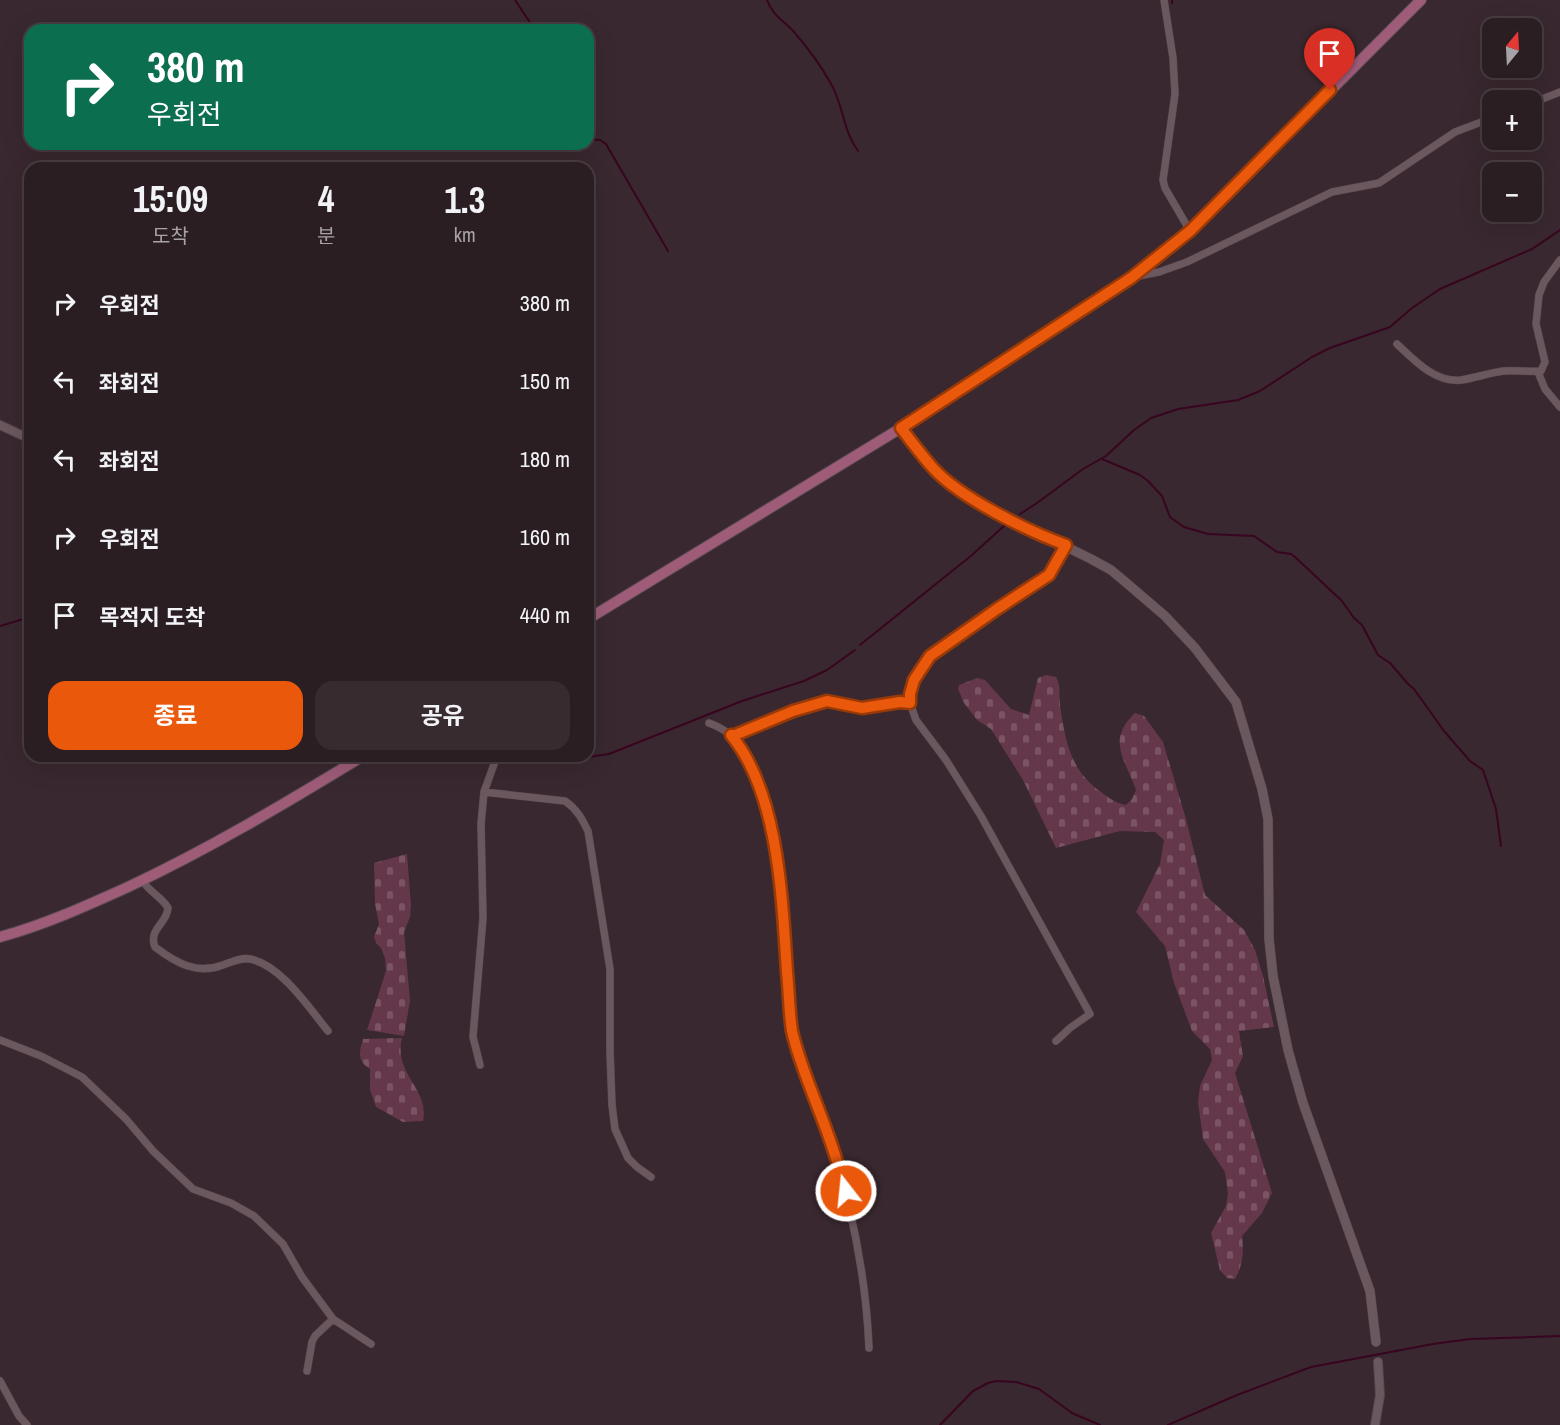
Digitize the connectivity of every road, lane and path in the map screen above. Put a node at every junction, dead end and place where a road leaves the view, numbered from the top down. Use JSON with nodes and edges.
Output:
{"nodes":[{"id":1,"x":1164,"y":0,"type":"edge"},
{"id":2,"x":1421,"y":0,"type":"edge"},
{"id":3,"x":1560,"y":92,"type":"edge"},
{"id":4,"x":1542,"y":99,"type":"edge"},
{"id":5,"x":1482,"y":122,"type":"edge"},
{"id":6,"x":1190,"y":231,"type":"junction"},
{"id":7,"x":1560,"y":260,"type":"edge"},
{"id":8,"x":1131,"y":278,"type":"junction"},
{"id":9,"x":1397,"y":344,"type":"dead end"},
{"id":10,"x":1538,"y":372,"type":"junction"},
{"id":11,"x":1560,"y":407,"type":"edge"},
{"id":12,"x":0,"y":425,"type":"edge"},
{"id":13,"x":901,"y":428,"type":"junction"},
{"id":14,"x":24,"y":436,"type":"edge"},
{"id":15,"x":1066,"y":545,"type":"junction"},
{"id":16,"x":594,"y":615,"type":"edge"},
{"id":17,"x":910,"y":703,"type":"junction"},
{"id":18,"x":709,"y":723,"type":"dead end"},
{"id":19,"x":731,"y":735,"type":"junction"},
{"id":20,"x":353,"y":762,"type":"edge"},
{"id":21,"x":495,"y":762,"type":"edge"},
{"id":22,"x":483,"y":792,"type":"junction"},
{"id":23,"x":142,"y":880,"type":"junction"},
{"id":24,"x":0,"y":937,"type":"edge"},
{"id":25,"x":328,"y":1031,"type":"dead end"},
{"id":26,"x":0,"y":1040,"type":"edge"},
{"id":27,"x":1056,"y":1041,"type":"dead end"},
{"id":28,"x":480,"y":1065,"type":"dead end"},
{"id":29,"x":651,"y":1177,"type":"dead end"},
{"id":30,"x":333,"y":1319,"type":"junction"},
{"id":31,"x":1376,"y":1342,"type":"dead end"},
{"id":32,"x":371,"y":1344,"type":"dead end"},
{"id":33,"x":869,"y":1348,"type":"dead end"},
{"id":34,"x":1378,"y":1362,"type":"dead end"},
{"id":35,"x":307,"y":1371,"type":"dead end"},
{"id":36,"x":0,"y":1381,"type":"edge"},
{"id":37,"x":27,"y":1425,"type":"edge"},
{"id":38,"x":1374,"y":1425,"type":"edge"}],
"edges":[{"from":1,"to":6,"type":"street"},
{"from":2,"to":6,"type":"main road"},
{"from":3,"to":4,"type":"street"},
{"from":5,"to":8,"type":"street"},
{"from":6,"to":8,"type":"main road"},
{"from":7,"to":10,"type":"street"},
{"from":8,"to":13,"type":"main road"},
{"from":9,"to":10,"type":"street"},
{"from":10,"to":11,"type":"street"},
{"from":12,"to":14,"type":"street"},
{"from":13,"to":15,"type":"main road"},
{"from":13,"to":16,"type":"main road"},
{"from":15,"to":17,"type":"street"},
{"from":15,"to":31,"type":"main road"},
{"from":17,"to":19,"type":"street"},
{"from":17,"to":27,"type":"street"},
{"from":18,"to":19,"type":"street"},
{"from":19,"to":33,"type":"street"},
{"from":20,"to":23,"type":"main road"},
{"from":21,"to":22,"type":"street"},
{"from":22,"to":28,"type":"street"},
{"from":22,"to":29,"type":"street"},
{"from":23,"to":24,"type":"main road"},
{"from":23,"to":25,"type":"street"},
{"from":26,"to":30,"type":"street"},
{"from":30,"to":32,"type":"street"},
{"from":30,"to":35,"type":"street"},
{"from":34,"to":38,"type":"street"},
{"from":36,"to":37,"type":"street"}]}
